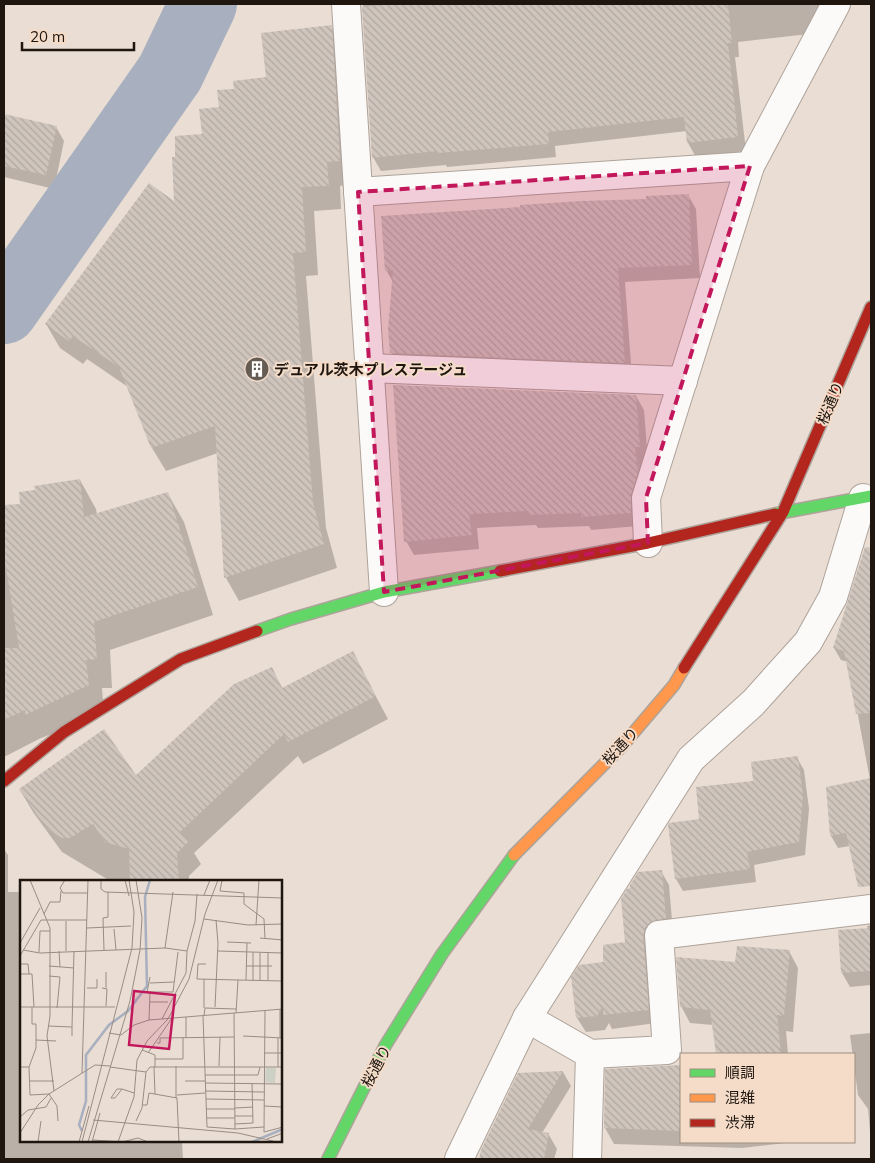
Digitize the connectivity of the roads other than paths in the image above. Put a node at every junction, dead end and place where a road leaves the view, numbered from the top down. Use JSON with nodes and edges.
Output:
{"nodes":[{"id":1,"x":346,"y":4,"type":"edge"},
{"id":2,"x":836,"y":4,"type":"edge"},
{"id":3,"x":750,"y":166,"type":"junction"},
{"id":4,"x":358,"y":192,"type":"junction"},
{"id":5,"x":871,"y":307,"type":"edge"},
{"id":6,"x":369,"y":368,"type":"junction"},
{"id":7,"x":683,"y":381,"type":"junction"},
{"id":8,"x":867,"y":497,"type":"edge"},
{"id":9,"x":783,"y":512,"type":"junction"},
{"id":10,"x":648,"y":543,"type":"junction"},
{"id":11,"x":384,"y":592,"type":"junction"},
{"id":12,"x":4,"y":782,"type":"edge"},
{"id":13,"x":871,"y":909,"type":"edge"},
{"id":14,"x":527,"y":1018,"type":"junction"},
{"id":15,"x":590,"y":1054,"type":"junction"},
{"id":16,"x":328,"y":1159,"type":"edge"},
{"id":17,"x":459,"y":1159,"type":"edge"},
{"id":18,"x":587,"y":1159,"type":"edge"}],
"edges":[{"from":1,"to":4,"type":"street"},
{"from":2,"to":3,"type":"street"},
{"from":3,"to":4,"type":"street"},
{"from":3,"to":7,"type":"street"},
{"from":4,"to":6,"type":"street"},
{"from":5,"to":9,"type":"street","name":"桜通り"},
{"from":6,"to":7,"type":"street"},
{"from":6,"to":11,"type":"street"},
{"from":7,"to":10,"type":"street"},
{"from":8,"to":9,"type":"street"},
{"from":8,"to":14,"type":"street"},
{"from":9,"to":10,"type":"street"},
{"from":9,"to":16,"type":"street","name":"桜通り"},
{"from":10,"to":11,"type":"street"},
{"from":11,"to":12,"type":"street"},
{"from":13,"to":15,"type":"street"},
{"from":14,"to":15,"type":"street"},
{"from":14,"to":17,"type":"street"},
{"from":15,"to":18,"type":"street"}]}
